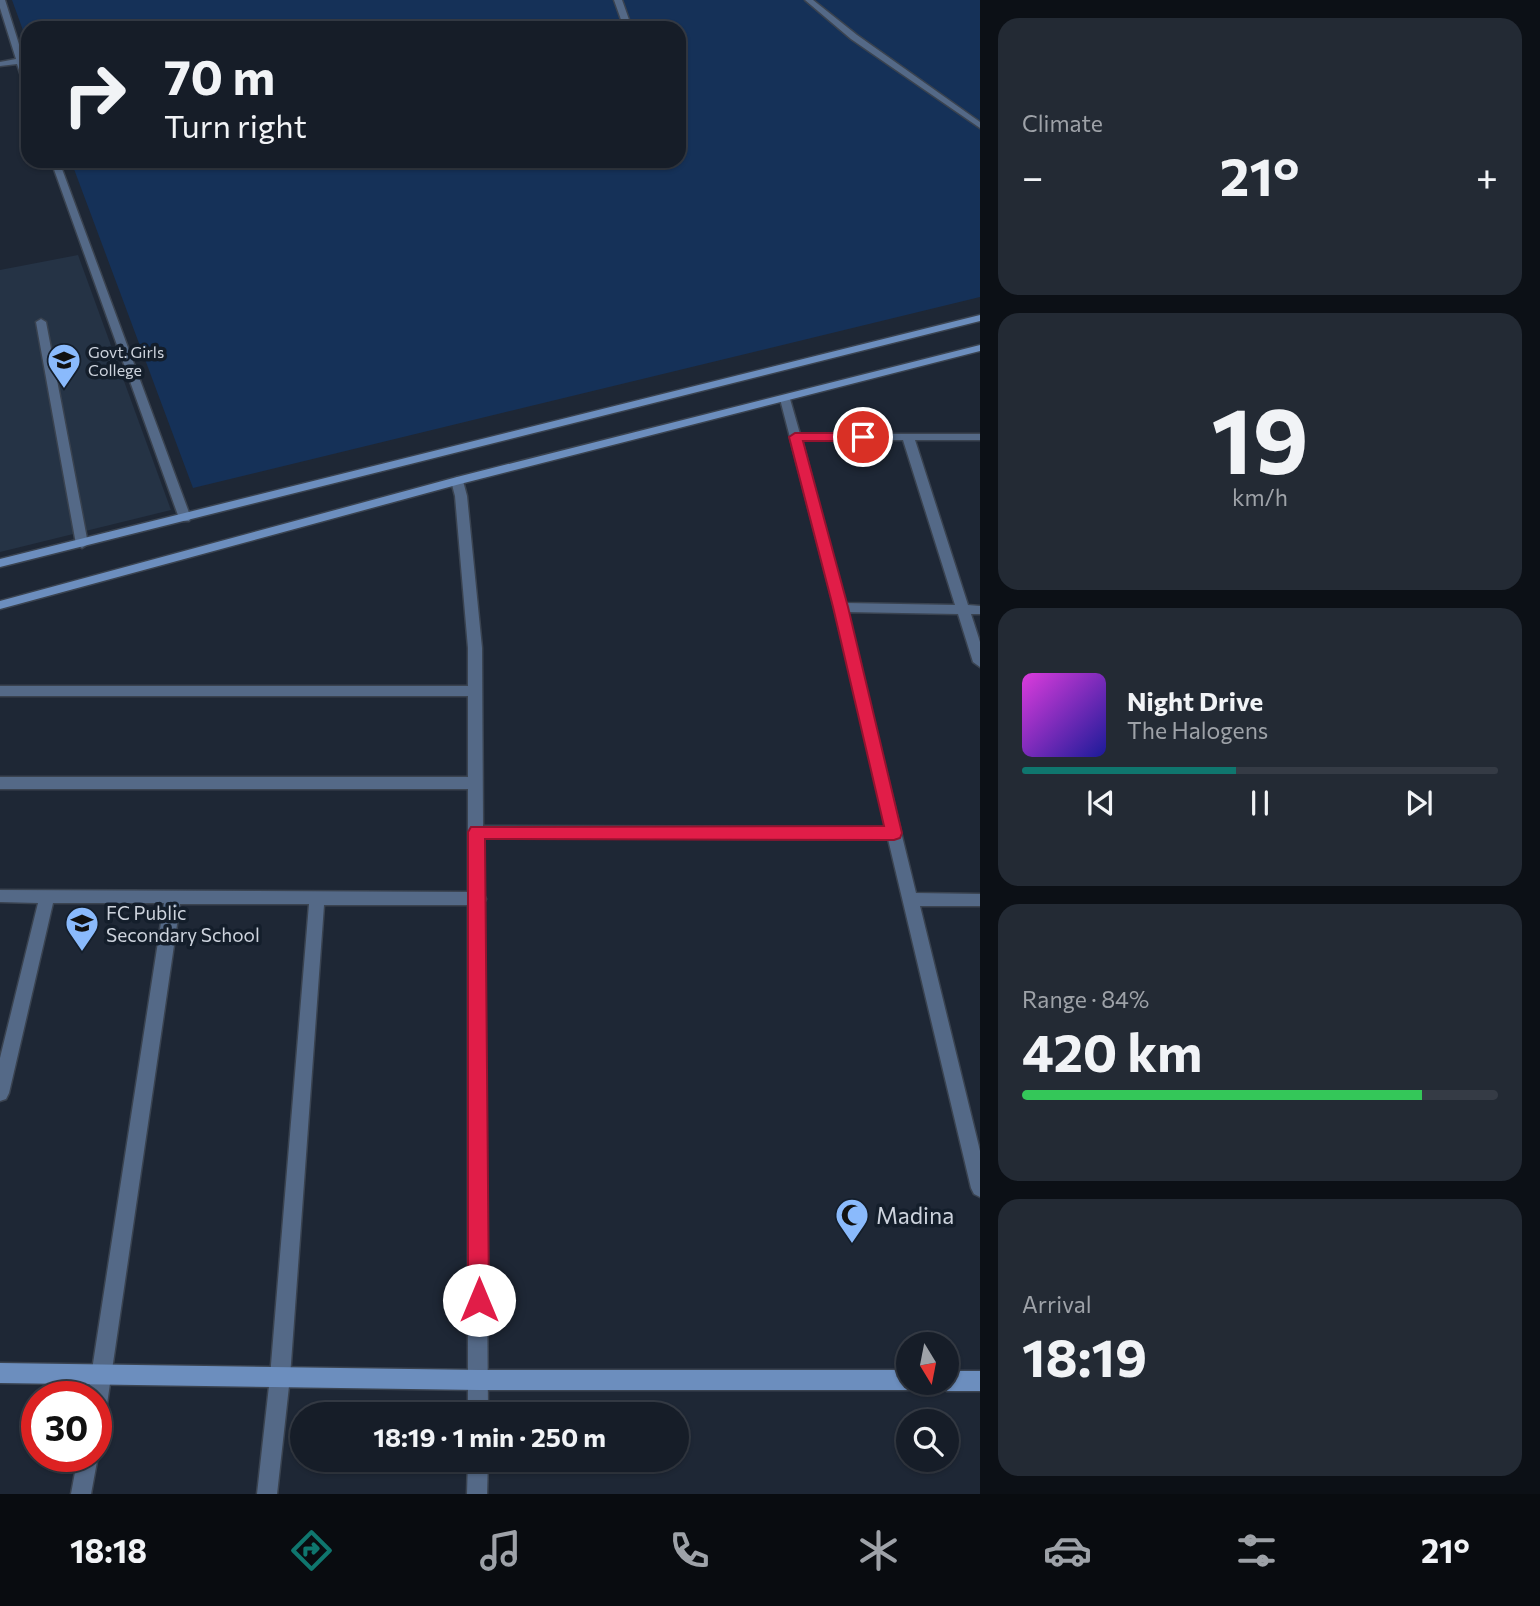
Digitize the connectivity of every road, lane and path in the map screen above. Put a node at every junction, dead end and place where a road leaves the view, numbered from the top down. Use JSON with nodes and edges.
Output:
{"nodes":[{"id":1,"x":1,"y":0,"type":"edge"},
{"id":2,"x":618,"y":0,"type":"edge"},
{"id":3,"x":808,"y":0,"type":"edge"},
{"id":4,"x":626,"y":21,"type":"edge"},
{"id":5,"x":19,"y":61,"type":"junction"},
{"id":6,"x":0,"y":65,"type":"edge"},
{"id":7,"x":21,"y":66,"type":"edge"},
{"id":8,"x":980,"y":126,"type":"edge"},
{"id":9,"x":58,"y":168,"type":"edge"},
{"id":10,"x":980,"y":318,"type":"edge"},
{"id":11,"x":41,"y":322,"type":"dead end"},
{"id":12,"x":980,"y":348,"type":"edge"},
{"id":13,"x":785,"y":399,"type":"junction"},
{"id":14,"x":795,"y":437,"type":"junction"},
{"id":15,"x":908,"y":437,"type":"junction"},
{"id":16,"x":980,"y":437,"type":"edge"},
{"id":17,"x":457,"y":481,"type":"junction"},
{"id":18,"x":185,"y":518,"type":"junction"},
{"id":19,"x":82,"y":544,"type":"junction"},
{"id":20,"x":0,"y":563,"type":"edge"},
{"id":21,"x":0,"y":605,"type":"edge"},
{"id":22,"x":841,"y":607,"type":"junction"},
{"id":23,"x":962,"y":610,"type":"junction"},
{"id":24,"x":980,"y":610,"type":"edge"},
{"id":25,"x":980,"y":662,"type":"edge"},
{"id":26,"x":0,"y":691,"type":"edge"},
{"id":27,"x":475,"y":691,"type":"junction"},
{"id":28,"x":0,"y":783,"type":"edge"},
{"id":29,"x":476,"y":783,"type":"junction"},
{"id":30,"x":477,"y":832,"type":"junction"},
{"id":31,"x":894,"y":833,"type":"junction"},
{"id":32,"x":0,"y":896,"type":"edge"},
{"id":33,"x":47,"y":897,"type":"junction"},
{"id":34,"x":173,"y":897,"type":"junction"},
{"id":35,"x":317,"y":898,"type":"junction"},
{"id":36,"x":909,"y":899,"type":"junction"},
{"id":37,"x":478,"y":900,"type":"junction"},
{"id":38,"x":980,"y":900,"type":"edge"},
{"id":39,"x":0,"y":1093,"type":"edge"},
{"id":40,"x":980,"y":1188,"type":"edge"},
{"id":41,"x":0,"y":1373,"type":"edge"},
{"id":42,"x":103,"y":1375,"type":"junction"},
{"id":43,"x":280,"y":1377,"type":"junction"},
{"id":44,"x":479,"y":1380,"type":"junction"},
{"id":45,"x":896,"y":1380,"type":"edge"},
{"id":46,"x":102,"y":1381,"type":"edge"},
{"id":47,"x":959,"y":1381,"type":"edge"},
{"id":48,"x":980,"y":1381,"type":"edge"},
{"id":49,"x":478,"y":1402,"type":"edge"},
{"id":50,"x":85,"y":1472,"type":"edge"},
{"id":51,"x":478,"y":1472,"type":"edge"},
{"id":52,"x":81,"y":1494,"type":"edge"},
{"id":53,"x":267,"y":1494,"type":"edge"},
{"id":54,"x":477,"y":1494,"type":"edge"}],
"edges":[{"from":1,"to":5,"type":"street"},
{"from":2,"to":4,"type":"street"},
{"from":3,"to":8,"type":"street"},
{"from":5,"to":6,"type":"street"},
{"from":5,"to":7,"type":"street"},
{"from":9,"to":18,"type":"street"},
{"from":10,"to":18,"type":"street"},
{"from":11,"to":19,"type":"street"},
{"from":12,"to":13,"type":"street"},
{"from":13,"to":14,"type":"street"},
{"from":13,"to":17,"type":"street"},
{"from":14,"to":15,"type":"street"},
{"from":14,"to":22,"type":"street"},
{"from":15,"to":16,"type":"street"},
{"from":15,"to":23,"type":"street"},
{"from":17,"to":21,"type":"street"},
{"from":17,"to":27,"type":"street"},
{"from":18,"to":19,"type":"street"},
{"from":19,"to":20,"type":"street"},
{"from":22,"to":23,"type":"street"},
{"from":22,"to":31,"type":"street"},
{"from":23,"to":24,"type":"street"},
{"from":23,"to":25,"type":"street"},
{"from":26,"to":27,"type":"street"},
{"from":27,"to":29,"type":"street"},
{"from":28,"to":29,"type":"street"},
{"from":29,"to":30,"type":"street"},
{"from":30,"to":31,"type":"street"},
{"from":30,"to":37,"type":"street"},
{"from":31,"to":36,"type":"street"},
{"from":32,"to":33,"type":"street"},
{"from":33,"to":34,"type":"street"},
{"from":33,"to":39,"type":"street"},
{"from":34,"to":35,"type":"street"},
{"from":34,"to":42,"type":"street"},
{"from":35,"to":37,"type":"street"},
{"from":35,"to":43,"type":"street"},
{"from":36,"to":38,"type":"street"},
{"from":36,"to":40,"type":"street"},
{"from":37,"to":44,"type":"street"},
{"from":41,"to":42,"type":"street"},
{"from":42,"to":43,"type":"street"},
{"from":42,"to":46,"type":"street"},
{"from":43,"to":44,"type":"street"},
{"from":43,"to":53,"type":"street"},
{"from":44,"to":45,"type":"street"},
{"from":44,"to":49,"type":"street"},
{"from":47,"to":48,"type":"street"},
{"from":50,"to":52,"type":"street"},
{"from":51,"to":54,"type":"street"}]}
